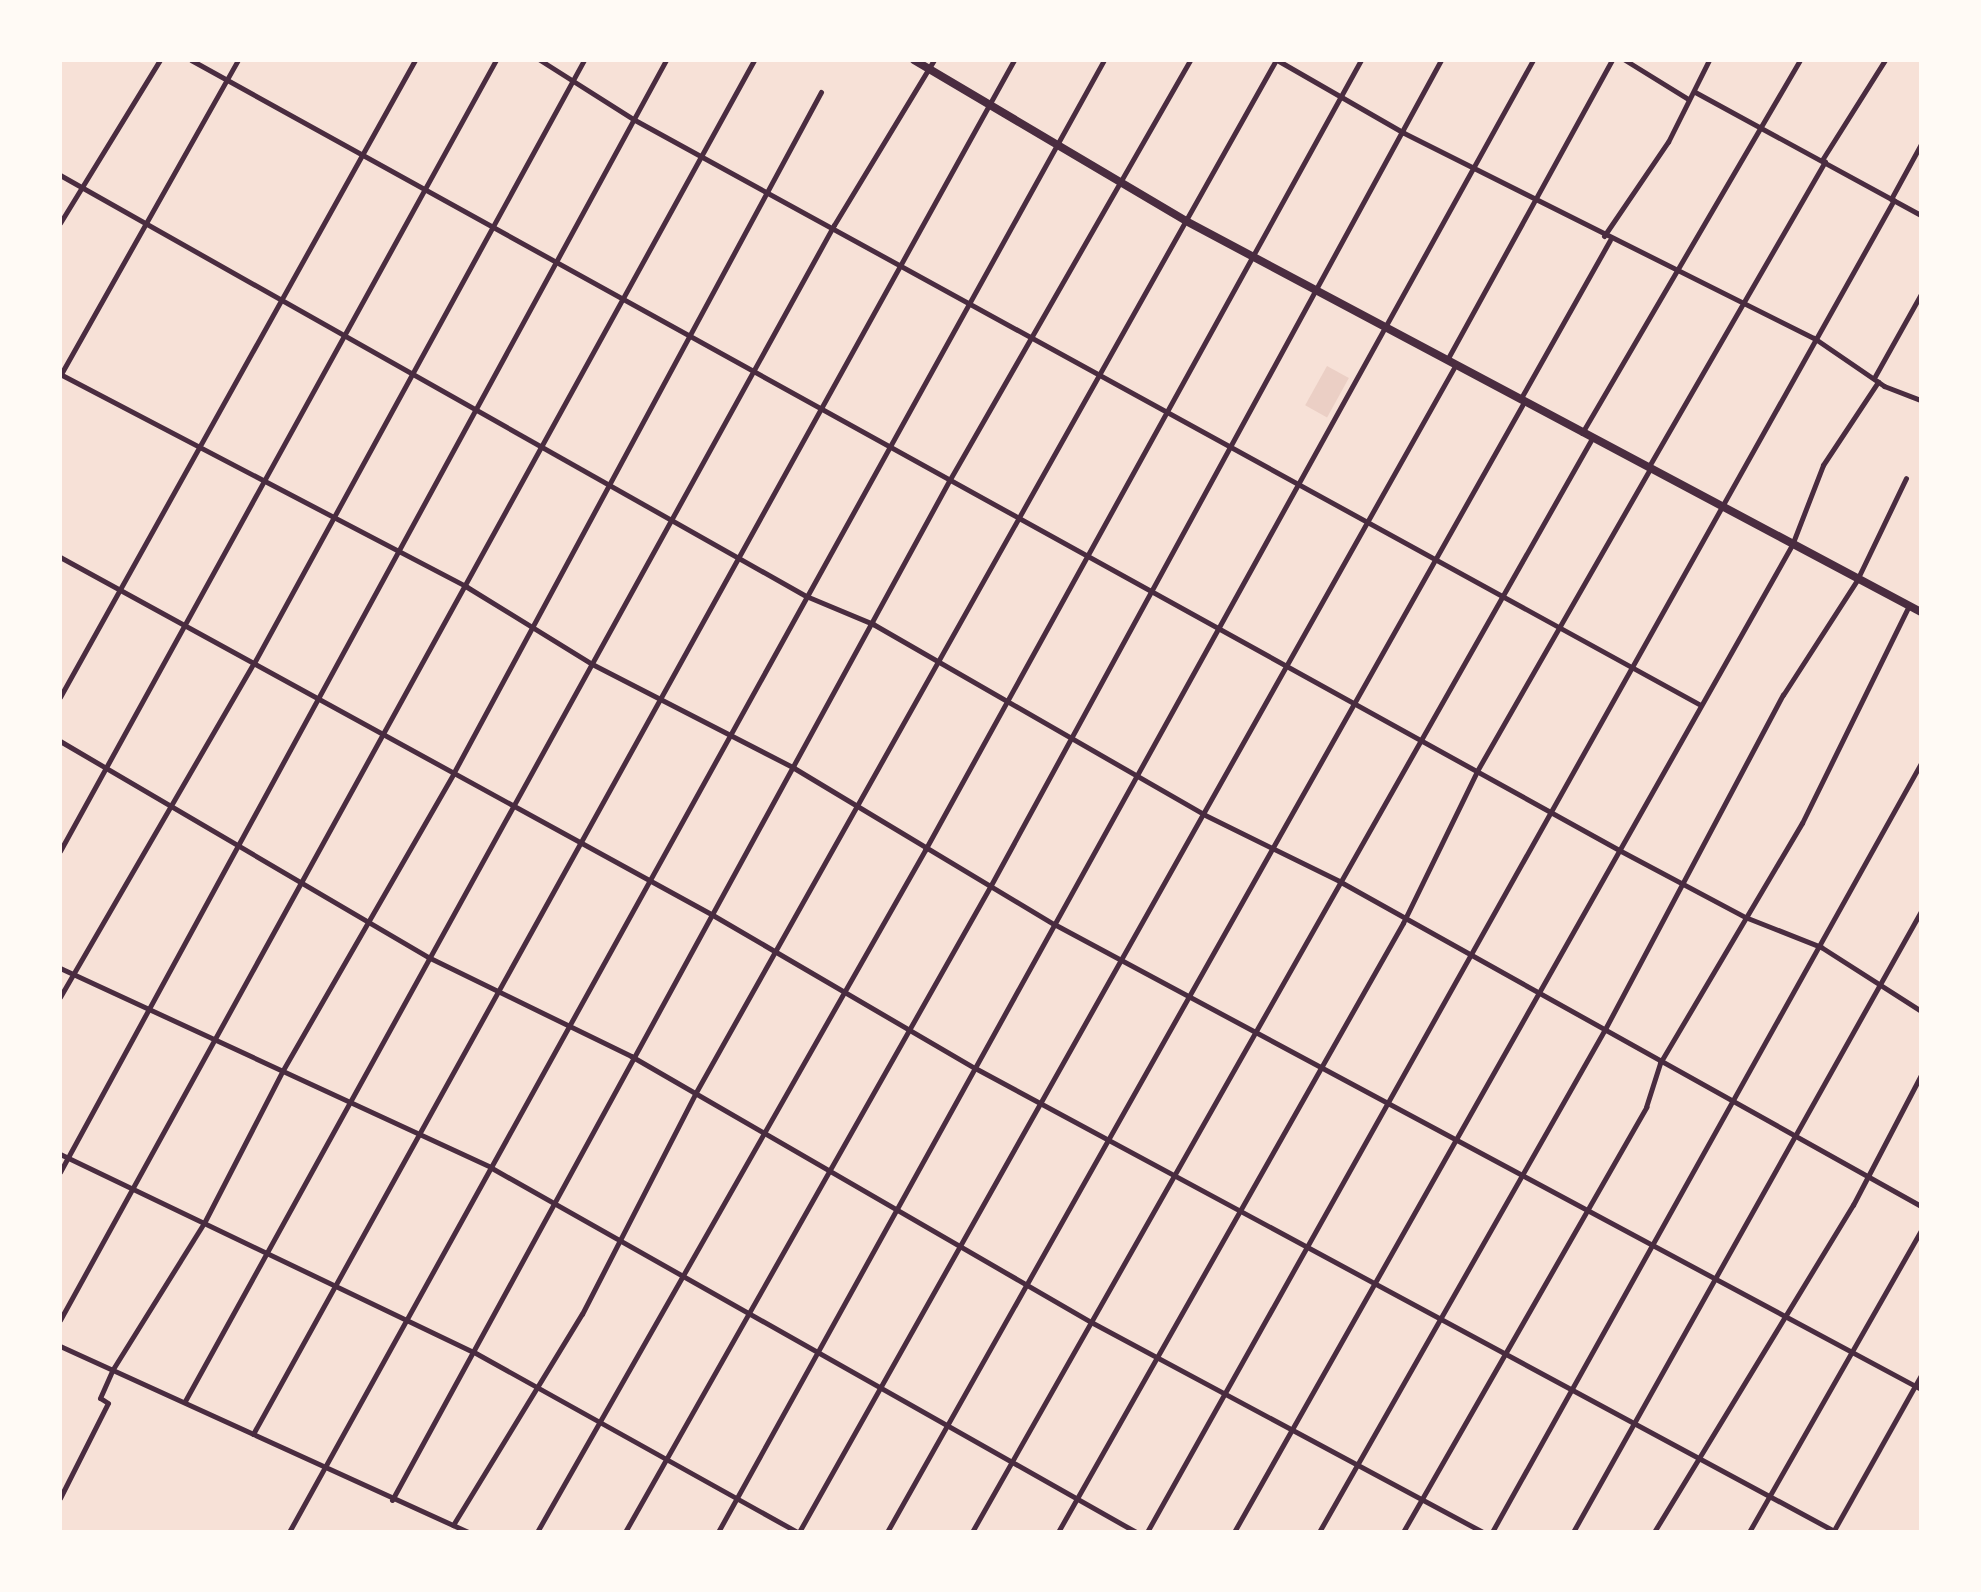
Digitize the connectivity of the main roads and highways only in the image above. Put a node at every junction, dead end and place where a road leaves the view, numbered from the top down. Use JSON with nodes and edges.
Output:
{"nodes":[{"id":1,"x":914,"y":60,"type":"edge"},
{"id":2,"x":932,"y":64,"type":"edge"},
{"id":3,"x":1917,"y":608,"type":"edge"}],
"edges":[{"from":1,"to":2,"type":"main road"},
{"from":2,"to":3,"type":"main road"}]}
